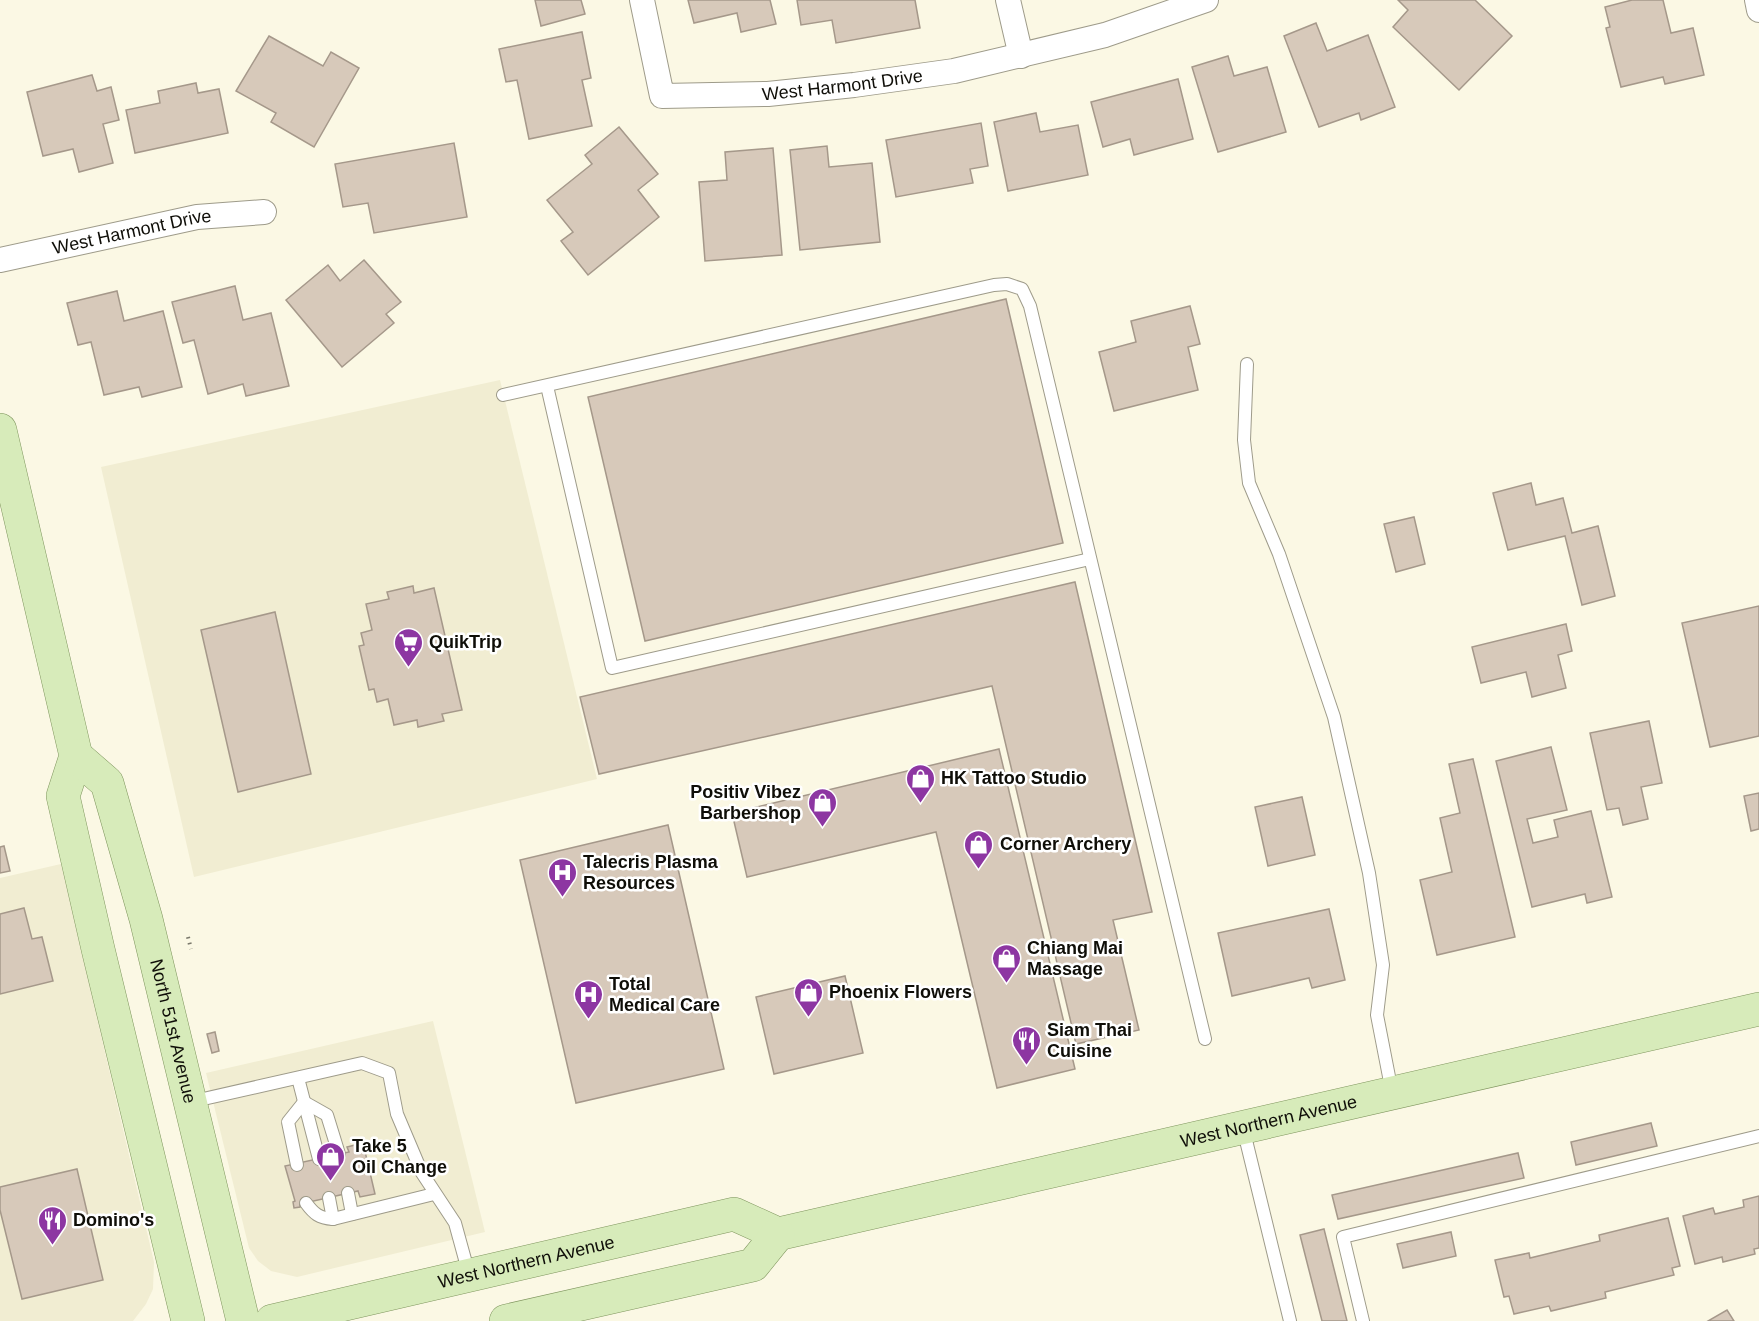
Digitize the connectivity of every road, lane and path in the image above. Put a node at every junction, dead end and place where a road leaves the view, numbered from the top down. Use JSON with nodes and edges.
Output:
{"nodes":[{"id":1,"x":642,"y":0,"type":"edge"},
{"id":2,"x":1008,"y":0,"type":"edge"},
{"id":3,"x":1206,"y":0,"type":"edge"},
{"id":4,"x":1757,"y":0,"type":"edge"},
{"id":5,"x":1759,"y":10,"type":"edge"},
{"id":6,"x":1021,"y":56,"type":"junction"},
{"id":7,"x":264,"y":212,"type":"dead end"},
{"id":8,"x":0,"y":260,"type":"edge"},
{"id":9,"x":1247,"y":364,"type":"dead end"},
{"id":10,"x":547,"y":386,"type":"junction"},
{"id":11,"x":503,"y":395,"type":"dead end"},
{"id":12,"x":0,"y":430,"type":"edge"},
{"id":13,"x":1090,"y":559,"type":"junction"},
{"id":14,"x":76,"y":756,"type":"junction"},
{"id":15,"x":188,"y":937,"type":"dead end"},
{"id":16,"x":192,"y":949,"type":"dead end"},
{"id":17,"x":1759,"y":1009,"type":"edge"},
{"id":18,"x":1205,"y":1039,"type":"dead end"},
{"id":19,"x":298,"y":1077,"type":"junction"},
{"id":20,"x":1392,"y":1094,"type":"junction"},
{"id":21,"x":190,"y":1102,"type":"junction"},
{"id":22,"x":304,"y":1102,"type":"junction"},
{"id":23,"x":1243,"y":1127,"type":"junction"},
{"id":24,"x":1759,"y":1136,"type":"edge"},
{"id":25,"x":339,"y":1154,"type":"dead end"},
{"id":26,"x":319,"y":1159,"type":"dead end"},
{"id":27,"x":297,"y":1165,"type":"dead end"},
{"id":28,"x":348,"y":1193,"type":"dead end"},
{"id":29,"x":434,"y":1194,"type":"junction"},
{"id":30,"x":329,"y":1198,"type":"dead end"},
{"id":31,"x":306,"y":1203,"type":"dead end"},
{"id":32,"x":352,"y":1214,"type":"junction"},
{"id":33,"x":333,"y":1219,"type":"junction"},
{"id":34,"x":778,"y":1234,"type":"junction"},
{"id":35,"x":469,"y":1276,"type":"junction"},
{"id":36,"x":188,"y":1321,"type":"edge"},
{"id":37,"x":243,"y":1321,"type":"edge"},
{"id":38,"x":272,"y":1321,"type":"edge"},
{"id":39,"x":506,"y":1321,"type":"edge"},
{"id":40,"x":1290,"y":1321,"type":"edge"},
{"id":41,"x":1363,"y":1321,"type":"edge"}],
"edges":[{"from":1,"to":6,"type":"street","name":"West Harmont Drive"},
{"from":2,"to":6,"type":"street"},
{"from":3,"to":6,"type":"street","name":"West Harmont Drive"},
{"from":4,"to":5,"type":"street"},
{"from":7,"to":8,"type":"street","name":"West Harmont Drive"},
{"from":9,"to":20,"type":"lane"},
{"from":10,"to":11,"type":"lane"},
{"from":10,"to":13,"type":"lane"},
{"from":10,"to":13,"type":"lane"},
{"from":12,"to":14,"type":"main road"},
{"from":13,"to":18,"type":"lane"},
{"from":14,"to":21,"type":"main road","name":"North 51st Avenue"},
{"from":14,"to":36,"type":"main road"},
{"from":15,"to":16,"type":"path"},
{"from":17,"to":20,"type":"main road","name":"West Northern Avenue"},
{"from":19,"to":21,"type":"lane"},
{"from":19,"to":22,"type":"lane"},
{"from":19,"to":29,"type":"lane"},
{"from":20,"to":23,"type":"main road","name":"West Northern Avenue"},
{"from":21,"to":37,"type":"main road","name":"North 51st Avenue"},
{"from":22,"to":25,"type":"lane"},
{"from":22,"to":26,"type":"lane"},
{"from":22,"to":27,"type":"lane"},
{"from":23,"to":34,"type":"main road","name":"West Northern Avenue"},
{"from":23,"to":40,"type":"lane"},
{"from":24,"to":41,"type":"lane"},
{"from":28,"to":32,"type":"lane"},
{"from":29,"to":32,"type":"lane"},
{"from":29,"to":35,"type":"lane"},
{"from":30,"to":33,"type":"lane"},
{"from":31,"to":33,"type":"lane"},
{"from":32,"to":33,"type":"lane"},
{"from":34,"to":35,"type":"main road","name":"West Northern Avenue"},
{"from":34,"to":39,"type":"main road"},
{"from":35,"to":38,"type":"main road","name":"West Northern Avenue"}]}
